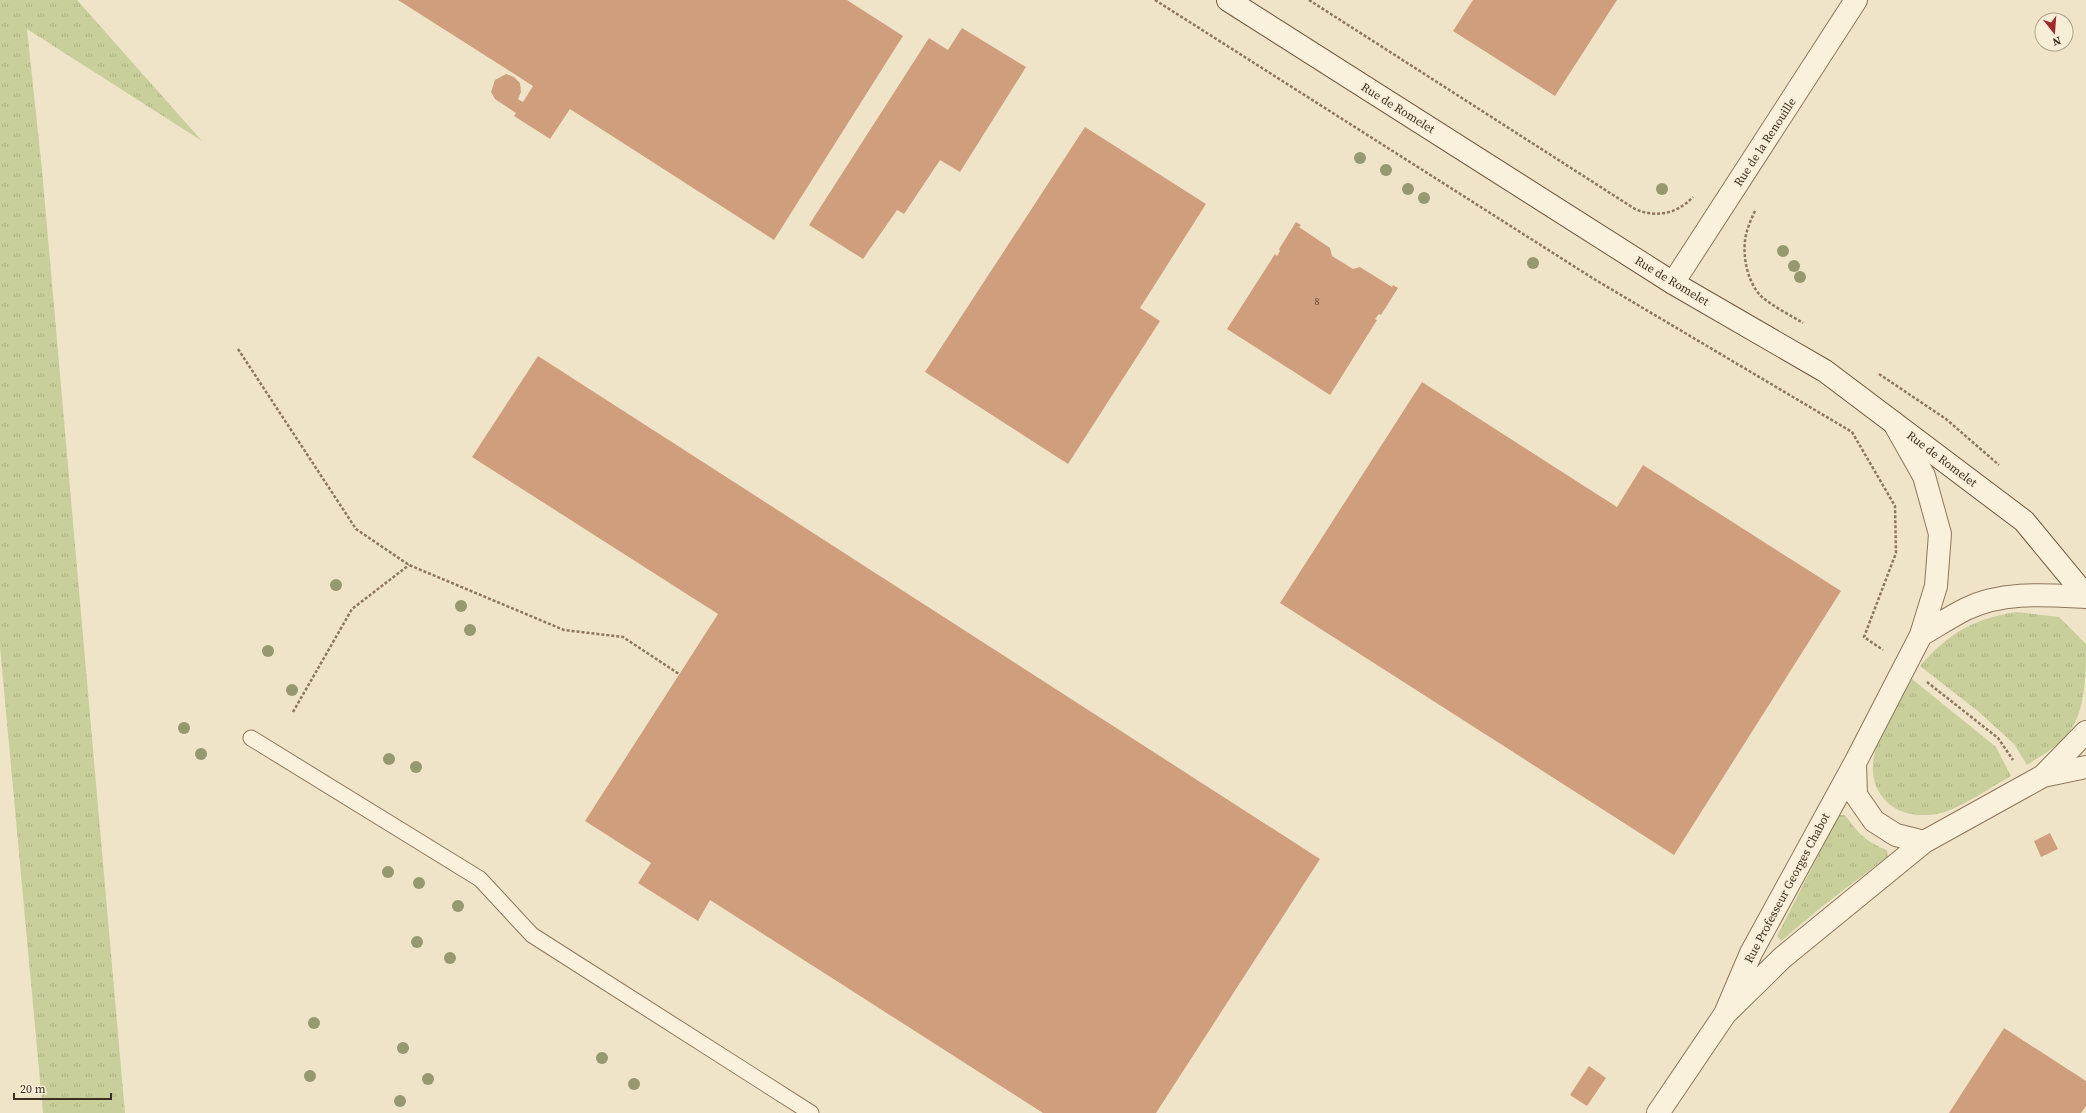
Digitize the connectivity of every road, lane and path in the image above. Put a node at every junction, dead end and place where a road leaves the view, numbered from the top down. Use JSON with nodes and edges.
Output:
{"nodes":[{"id":1,"x":1155,"y":0,"type":"edge"},
{"id":2,"x":1228,"y":0,"type":"edge"},
{"id":3,"x":1856,"y":0,"type":"edge"},
{"id":4,"x":1673,"y":283,"type":"junction"},
{"id":5,"x":238,"y":349,"type":"dead end"},
{"id":6,"x":1894,"y":423,"type":"junction"},
{"id":7,"x":409,"y":565,"type":"junction"},
{"id":8,"x":2086,"y":597,"type":"edge"},
{"id":9,"x":1921,"y":635,"type":"junction"},
{"id":10,"x":1905,"y":664,"type":"junction"},
{"id":11,"x":680,"y":674,"type":"dead end"},
{"id":12,"x":293,"y":712,"type":"dead end"},
{"id":13,"x":2086,"y":732,"type":"edge"},
{"id":14,"x":251,"y":738,"type":"dead end"},
{"id":15,"x":1855,"y":763,"type":"junction"},
{"id":16,"x":2086,"y":767,"type":"edge"},
{"id":17,"x":2043,"y":776,"type":"junction"},
{"id":18,"x":2024,"y":787,"type":"junction"},
{"id":19,"x":1924,"y":842,"type":"junction"},
{"id":20,"x":1724,"y":1014,"type":"junction"},
{"id":21,"x":810,"y":1113,"type":"edge"},
{"id":22,"x":1658,"y":1113,"type":"edge"}],
"edges":[{"from":1,"to":10,"type":"path"},
{"from":2,"to":4,"type":"street","name":"Rue de Romelet"},
{"from":3,"to":4,"type":"street","name":"Rue de la Renouille"},
{"from":4,"to":6,"type":"street","name":"Rue de Romelet"},
{"from":5,"to":7,"type":"path"},
{"from":6,"to":8,"type":"street","name":"Rue de Romelet"},
{"from":6,"to":9,"type":"street","name":"Rue Professeur Georges Chabot"},
{"from":7,"to":11,"type":"path"},
{"from":7,"to":12,"type":"path"},
{"from":8,"to":9,"type":"street"},
{"from":9,"to":10,"type":"street","name":"Rue Professeur Georges Chabot"},
{"from":10,"to":15,"type":"street","name":"Rue Professeur Georges Chabot"},
{"from":10,"to":18,"type":"path"},
{"from":13,"to":17,"type":"street","name":"Rue Professeur Georges Chabot"},
{"from":14,"to":21,"type":"lane"},
{"from":15,"to":19,"type":"street","name":"Rue Professeur Georges Chabot"},
{"from":15,"to":20,"type":"street","name":"Rue Professeur Georges Chabot"},
{"from":16,"to":17,"type":"street","name":"Rue Professeur Georges Chabot"},
{"from":17,"to":18,"type":"street","name":"Rue Professeur Georges Chabot"},
{"from":18,"to":19,"type":"street","name":"Rue Professeur Georges Chabot"},
{"from":19,"to":20,"type":"street","name":"Rue Professeur Georges Chabot"},
{"from":20,"to":22,"type":"street","name":"Rue Professeur Georges Chabot"}]}
